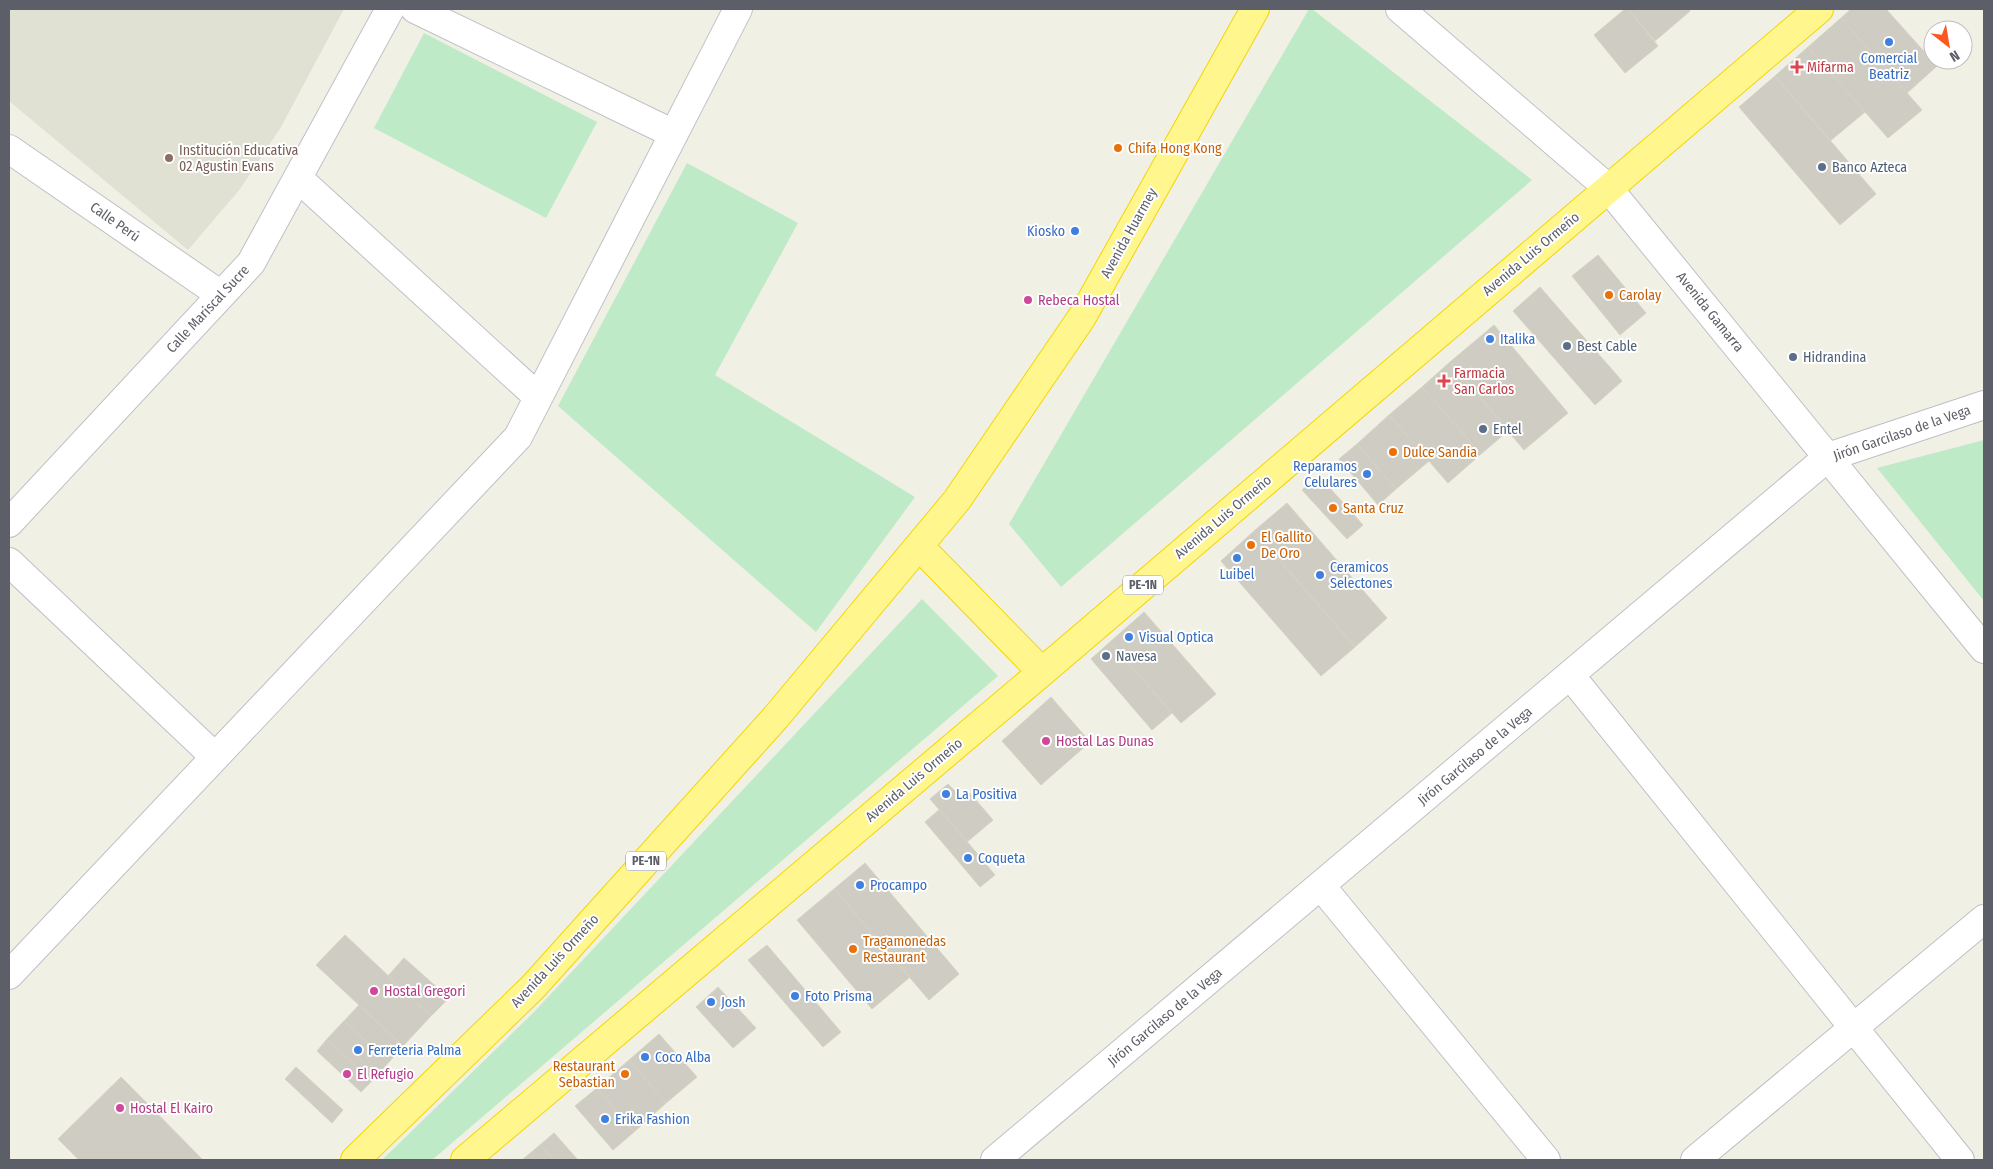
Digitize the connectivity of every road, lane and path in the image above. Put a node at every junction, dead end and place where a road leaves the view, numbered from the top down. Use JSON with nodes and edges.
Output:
{"nodes":[{"id":1,"x":390,"y":9,"type":"edge"},
{"id":2,"x":416,"y":9,"type":"edge"},
{"id":3,"x":738,"y":9,"type":"edge"},
{"id":4,"x":1255,"y":9,"type":"edge"},
{"id":5,"x":1400,"y":9,"type":"edge"},
{"id":6,"x":1819,"y":9,"type":"edge"},
{"id":7,"x":674,"y":134,"type":"junction"},
{"id":8,"x":9,"y":149,"type":"edge"},
{"id":9,"x":298,"y":178,"type":"junction"},
{"id":10,"x":1608,"y":188,"type":"junction"},
{"id":11,"x":221,"y":295,"type":"junction"},
{"id":12,"x":538,"y":397,"type":"junction"},
{"id":13,"x":1984,"y":405,"type":"edge"},
{"id":14,"x":1828,"y":457,"type":"junction"},
{"id":15,"x":9,"y":523,"type":"edge"},
{"id":16,"x":919,"y":546,"type":"junction"},
{"id":17,"x":9,"y":562,"type":"edge"},
{"id":18,"x":1984,"y":649,"type":"edge"},
{"id":19,"x":1042,"y":672,"type":"junction"},
{"id":20,"x":1570,"y":675,"type":"junction"},
{"id":21,"x":215,"y":757,"type":"junction"},
{"id":22,"x":1321,"y":886,"type":"junction"},
{"id":23,"x":1984,"y":919,"type":"edge"},
{"id":24,"x":9,"y":975,"type":"edge"},
{"id":25,"x":1854,"y":1028,"type":"junction"},
{"id":26,"x":355,"y":1160,"type":"edge"},
{"id":27,"x":465,"y":1160,"type":"edge"},
{"id":28,"x":995,"y":1160,"type":"edge"},
{"id":29,"x":1546,"y":1160,"type":"edge"},
{"id":30,"x":1695,"y":1160,"type":"edge"},
{"id":31,"x":1960,"y":1160,"type":"edge"}],
"edges":[{"from":1,"to":9,"type":"street","name":"Calle Mariscal Sucre"},
{"from":2,"to":7,"type":"street"},
{"from":3,"to":7,"type":"street"},
{"from":4,"to":16,"type":"highway","name":"Avenida Huarmey","number":"PE-1N"},
{"from":5,"to":10,"type":"street","name":"Avenida Gamarra"},
{"from":6,"to":10,"type":"highway","name":"Avenida Luis Ormeño","number":"PE-1N"},
{"from":7,"to":12,"type":"street"},
{"from":8,"to":11,"type":"street","name":"Calle Perú"},
{"from":9,"to":11,"type":"street","name":"Calle Mariscal Sucre"},
{"from":9,"to":12,"type":"street"},
{"from":10,"to":14,"type":"street","name":"Avenida Gamarra"},
{"from":10,"to":19,"type":"highway","name":"Avenida Luis Ormeño","number":"PE-1N"},
{"from":11,"to":15,"type":"street","name":"Calle Mariscal Sucre"},
{"from":12,"to":21,"type":"street"},
{"from":13,"to":14,"type":"street","name":"Jirón Garcilaso de la Vega"},
{"from":14,"to":18,"type":"street","name":"Avenida Gamarra"},
{"from":14,"to":20,"type":"street","name":"Jirón Garcilaso de la Vega"},
{"from":16,"to":19,"type":"highway"},
{"from":16,"to":26,"type":"highway","name":"Avenida Luis Ormeño","number":"PE-1N"},
{"from":17,"to":21,"type":"street"},
{"from":19,"to":27,"type":"highway","name":"Avenida Luis Ormeño","number":"PE-1N"},
{"from":20,"to":22,"type":"street","name":"Jirón Garcilaso de la Vega"},
{"from":20,"to":25,"type":"street"},
{"from":21,"to":24,"type":"street"},
{"from":22,"to":28,"type":"street","name":"Jirón Garcilaso de la Vega"},
{"from":22,"to":29,"type":"street"},
{"from":23,"to":25,"type":"street"},
{"from":25,"to":30,"type":"street"},
{"from":25,"to":31,"type":"street"}]}
